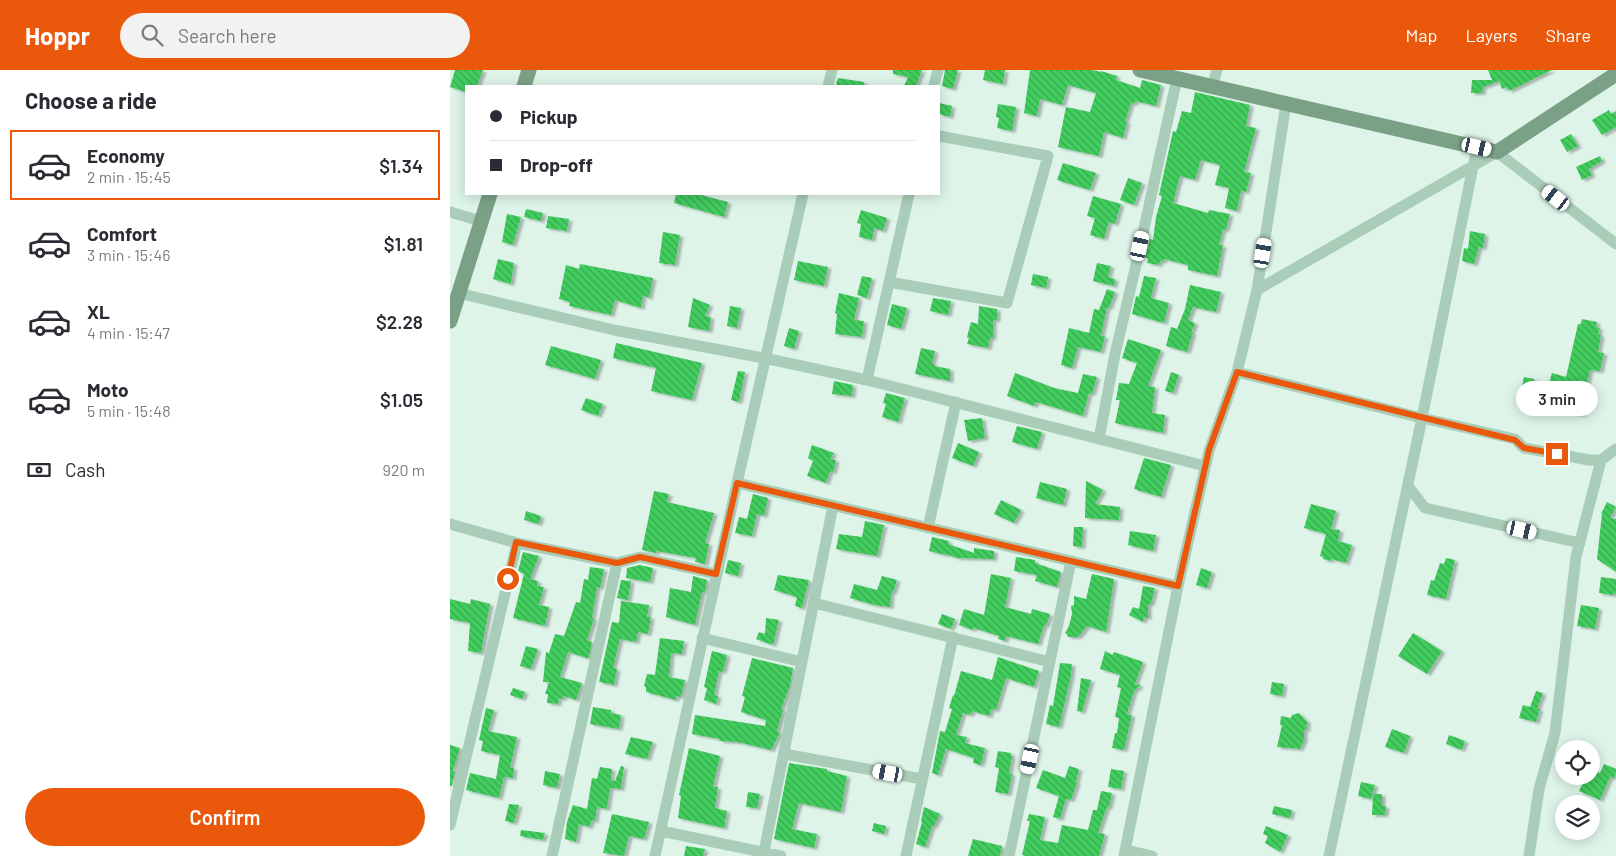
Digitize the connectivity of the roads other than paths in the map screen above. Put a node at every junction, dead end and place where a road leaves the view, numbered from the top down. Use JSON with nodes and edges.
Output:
{"nodes":[{"id":1,"x":529,"y":70,"type":"edge"},
{"id":2,"x":832,"y":70,"type":"edge"},
{"id":3,"x":938,"y":70,"type":"edge"},
{"id":4,"x":1140,"y":70,"type":"edge"},
{"id":5,"x":1217,"y":70,"type":"edge"},
{"id":6,"x":1616,"y":74,"type":"edge"},
{"id":7,"x":1177,"y":78,"type":"junction"},
{"id":8,"x":524,"y":85,"type":"edge"},
{"id":9,"x":828,"y":85,"type":"edge"},
{"id":10,"x":934,"y":85,"type":"edge"},
{"id":11,"x":1212,"y":86,"type":"junction"},
{"id":12,"x":1286,"y":104,"type":"junction"},
{"id":13,"x":940,"y":136,"type":"edge"},
{"id":14,"x":1477,"y":147,"type":"junction"},
{"id":15,"x":1497,"y":152,"type":"junction"},
{"id":16,"x":1473,"y":165,"type":"junction"},
{"id":17,"x":490,"y":195,"type":"edge"},
{"id":18,"x":803,"y":195,"type":"edge"},
{"id":19,"x":909,"y":195,"type":"edge"},
{"id":20,"x":450,"y":212,"type":"edge"},
{"id":21,"x":481,"y":220,"type":"junction"},
{"id":22,"x":1616,"y":244,"type":"edge"},
{"id":23,"x":889,"y":282,"type":"junction"},
{"id":24,"x":1257,"y":290,"type":"junction"},
{"id":25,"x":458,"y":293,"type":"junction"},
{"id":26,"x":450,"y":321,"type":"edge"},
{"id":27,"x":764,"y":358,"type":"junction"},
{"id":28,"x":1237,"y":372,"type":"junction"},
{"id":29,"x":867,"y":380,"type":"junction"},
{"id":30,"x":956,"y":402,"type":"junction"},
{"id":31,"x":1422,"y":418,"type":"junction"},
{"id":32,"x":1099,"y":439,"type":"junction"},
{"id":33,"x":1616,"y":449,"type":"edge"},
{"id":34,"x":1601,"y":460,"type":"junction"},
{"id":35,"x":1205,"y":466,"type":"junction"},
{"id":36,"x":737,"y":483,"type":"junction"},
{"id":37,"x":1408,"y":486,"type":"junction"},
{"id":38,"x":833,"y":506,"type":"junction"},
{"id":39,"x":450,"y":524,"type":"edge"},
{"id":40,"x":928,"y":528,"type":"junction"},
{"id":41,"x":516,"y":542,"type":"junction"},
{"id":42,"x":1580,"y":543,"type":"junction"},
{"id":43,"x":1071,"y":561,"type":"junction"},
{"id":44,"x":617,"y":563,"type":"junction"},
{"id":45,"x":716,"y":574,"type":"junction"},
{"id":46,"x":1178,"y":586,"type":"junction"},
{"id":47,"x":814,"y":603,"type":"junction"},
{"id":48,"x":702,"y":638,"type":"junction"},
{"id":49,"x":952,"y":638,"type":"junction"},
{"id":50,"x":802,"y":662,"type":"junction"},
{"id":51,"x":1050,"y":662,"type":"junction"},
{"id":52,"x":784,"y":754,"type":"junction"},
{"id":53,"x":922,"y":779,"type":"junction"},
{"id":54,"x":450,"y":825,"type":"edge"},
{"id":55,"x":661,"y":831,"type":"junction"},
{"id":56,"x":764,"y":852,"type":"junction"},
{"id":57,"x":1125,"y":853,"type":"edge"},
{"id":58,"x":552,"y":856,"type":"edge"},
{"id":59,"x":655,"y":856,"type":"edge"},
{"id":60,"x":781,"y":856,"type":"edge"},
{"id":61,"x":906,"y":856,"type":"edge"},
{"id":62,"x":1009,"y":856,"type":"edge"},
{"id":63,"x":1152,"y":856,"type":"edge"},
{"id":64,"x":1329,"y":856,"type":"edge"},
{"id":65,"x":1529,"y":856,"type":"edge"}],
"edges":[{"from":1,"to":8,"type":"street"},
{"from":2,"to":9,"type":"street"},
{"from":3,"to":10,"type":"street"},
{"from":4,"to":7,"type":"street"},
{"from":5,"to":11,"type":"street"},
{"from":6,"to":15,"type":"street"},
{"from":7,"to":11,"type":"street"},
{"from":7,"to":32,"type":"street"},
{"from":11,"to":12,"type":"street"},
{"from":12,"to":14,"type":"street"},
{"from":12,"to":24,"type":"street"},
{"from":13,"to":23,"type":"street"},
{"from":14,"to":15,"type":"street"},
{"from":14,"to":16,"type":"street"},
{"from":15,"to":16,"type":"street"},
{"from":15,"to":22,"type":"street"},
{"from":16,"to":24,"type":"street"},
{"from":16,"to":31,"type":"street"},
{"from":17,"to":21,"type":"street"},
{"from":18,"to":27,"type":"street"},
{"from":19,"to":23,"type":"street"},
{"from":20,"to":21,"type":"street"},
{"from":21,"to":25,"type":"street"},
{"from":23,"to":29,"type":"street"},
{"from":24,"to":28,"type":"street"},
{"from":25,"to":26,"type":"street"},
{"from":25,"to":27,"type":"street"},
{"from":27,"to":29,"type":"street"},
{"from":27,"to":36,"type":"street"},
{"from":28,"to":31,"type":"street"},
{"from":28,"to":35,"type":"street"},
{"from":29,"to":30,"type":"street"},
{"from":30,"to":32,"type":"street"},
{"from":30,"to":40,"type":"street"},
{"from":31,"to":34,"type":"street"},
{"from":31,"to":37,"type":"street"},
{"from":32,"to":35,"type":"street"},
{"from":33,"to":34,"type":"street"},
{"from":34,"to":42,"type":"street"},
{"from":35,"to":46,"type":"street"},
{"from":36,"to":38,"type":"street"},
{"from":36,"to":45,"type":"street"},
{"from":37,"to":42,"type":"street"},
{"from":37,"to":64,"type":"street"},
{"from":38,"to":40,"type":"street"},
{"from":38,"to":47,"type":"street"},
{"from":39,"to":41,"type":"street"},
{"from":40,"to":43,"type":"street"},
{"from":41,"to":44,"type":"street"},
{"from":41,"to":54,"type":"street"},
{"from":42,"to":65,"type":"street"},
{"from":43,"to":46,"type":"street"},
{"from":43,"to":51,"type":"street"},
{"from":44,"to":45,"type":"street"},
{"from":44,"to":58,"type":"street"},
{"from":45,"to":48,"type":"street"},
{"from":46,"to":57,"type":"street"},
{"from":47,"to":49,"type":"street"},
{"from":47,"to":50,"type":"street"},
{"from":48,"to":50,"type":"street"},
{"from":48,"to":55,"type":"street"},
{"from":49,"to":51,"type":"street"},
{"from":49,"to":53,"type":"street"},
{"from":50,"to":52,"type":"street"},
{"from":51,"to":62,"type":"street"},
{"from":52,"to":53,"type":"street"},
{"from":52,"to":56,"type":"street"},
{"from":53,"to":61,"type":"street"},
{"from":55,"to":56,"type":"street"},
{"from":55,"to":59,"type":"street"},
{"from":56,"to":60,"type":"street"},
{"from":57,"to":63,"type":"street"}]}
